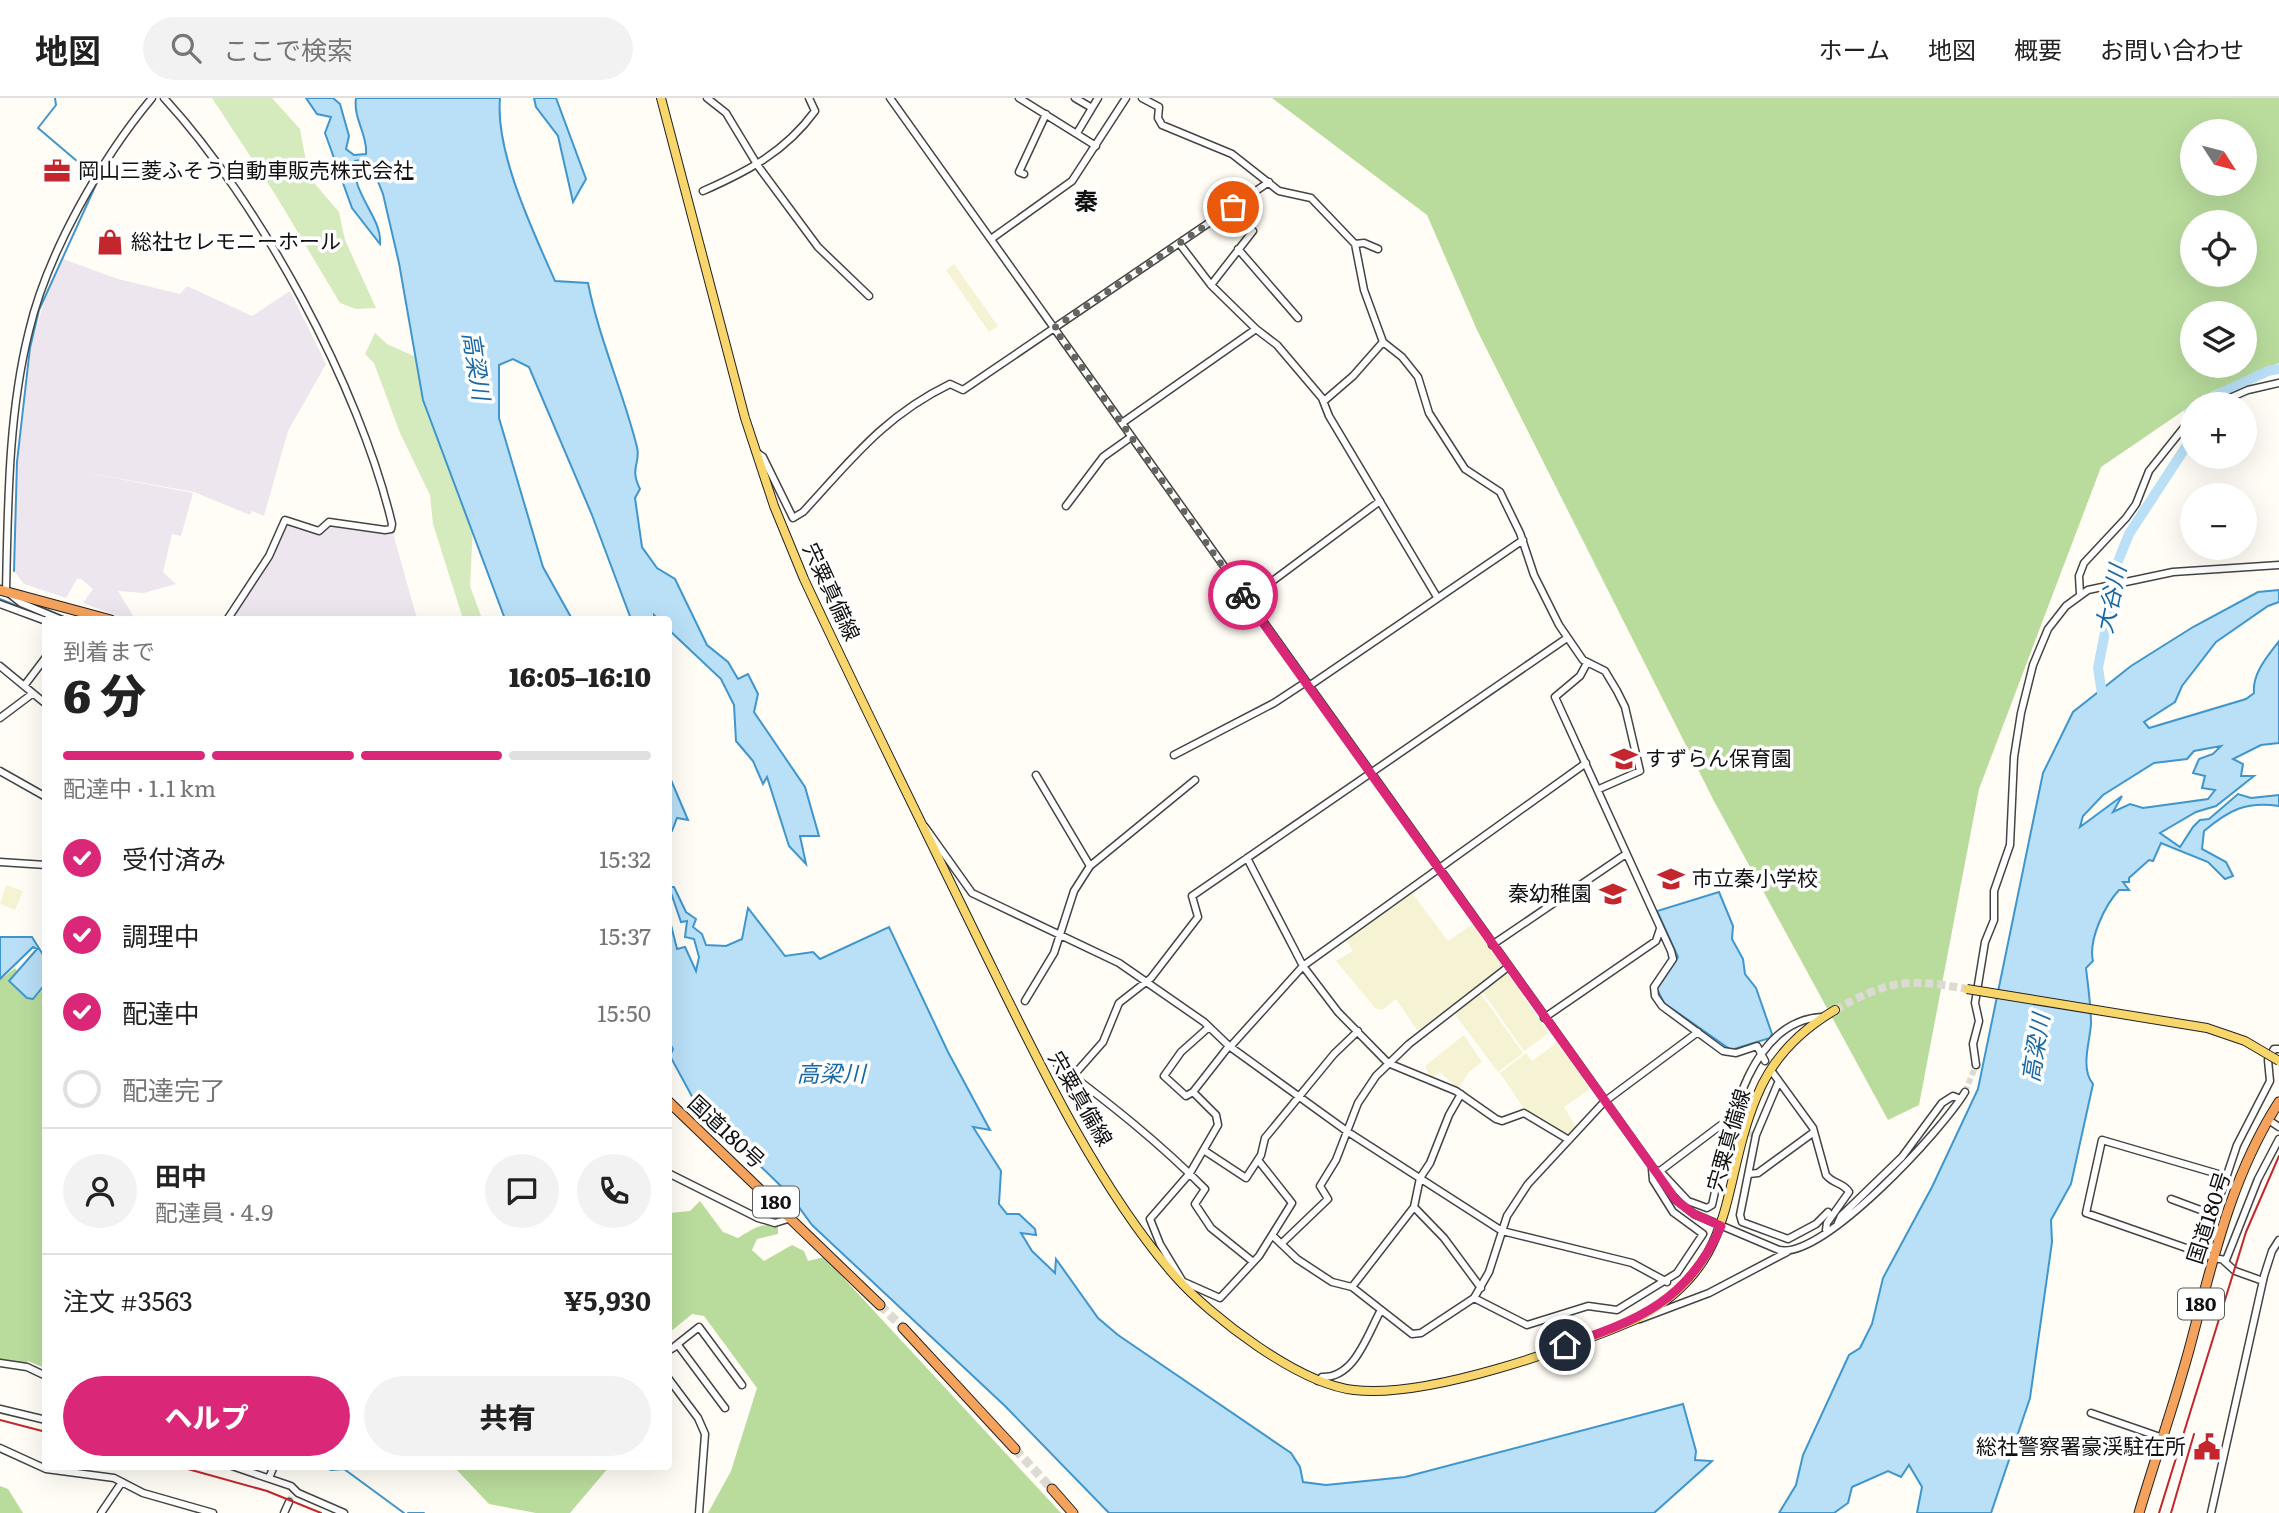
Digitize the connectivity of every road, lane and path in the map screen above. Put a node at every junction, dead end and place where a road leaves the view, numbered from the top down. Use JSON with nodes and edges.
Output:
{"nodes":[{"id":1,"x":152,"y":98,"type":"edge"},
{"id":2,"x":164,"y":98,"type":"edge"},
{"id":3,"x":661,"y":98,"type":"edge"},
{"id":4,"x":708,"y":98,"type":"edge"},
{"id":5,"x":809,"y":98,"type":"edge"},
{"id":6,"x":890,"y":98,"type":"edge"},
{"id":7,"x":1019,"y":98,"type":"edge"},
{"id":8,"x":1074,"y":98,"type":"edge"},
{"id":9,"x":1098,"y":98,"type":"edge"},
{"id":10,"x":1126,"y":98,"type":"edge"},
{"id":11,"x":1142,"y":98,"type":"edge"},
{"id":12,"x":1092,"y":108,"type":"junction"},
{"id":13,"x":1046,"y":114,"type":"junction"},
{"id":14,"x":1077,"y":133,"type":"junction"},
{"id":15,"x":1096,"y":146,"type":"junction"},
{"id":16,"x":758,"y":166,"type":"junction"},
{"id":17,"x":1024,"y":174,"type":"dead end"},
{"id":18,"x":1269,"y":182,"type":"junction"},
{"id":19,"x":703,"y":191,"type":"dead end"},
{"id":20,"x":1253,"y":231,"type":"dead end"},
{"id":21,"x":991,"y":239,"type":"junction"},
{"id":22,"x":1179,"y":243,"type":"junction"},
{"id":23,"x":1354,"y":244,"type":"junction"},
{"id":24,"x":1238,"y":249,"type":"junction"},
{"id":25,"x":1378,"y":249,"type":"dead end"},
{"id":26,"x":1211,"y":285,"type":"junction"},
{"id":27,"x":869,"y":296,"type":"dead end"},
{"id":28,"x":1298,"y":318,"type":"dead end"},
{"id":29,"x":1054,"y":328,"type":"junction"},
{"id":30,"x":1256,"y":330,"type":"junction"},
{"id":31,"x":1382,"y":342,"type":"junction"},
{"id":32,"x":2279,"y":383,"type":"edge"},
{"id":33,"x":2243,"y":392,"type":"edge"},
{"id":34,"x":1324,"y":401,"type":"junction"},
{"id":35,"x":1122,"y":423,"type":"junction"},
{"id":36,"x":2180,"y":432,"type":"edge"},
{"id":37,"x":1131,"y":437,"type":"junction"},
{"id":38,"x":755,"y":452,"type":"junction"},
{"id":39,"x":1380,"y":501,"type":"junction"},
{"id":40,"x":1066,"y":506,"type":"dead end"},
{"id":41,"x":1523,"y":540,"type":"junction"},
{"id":42,"x":2279,"y":565,"type":"edge"},
{"id":43,"x":3,"y":590,"type":"edge"},
{"id":44,"x":2080,"y":594,"type":"junction"},
{"id":45,"x":1437,"y":597,"type":"junction"},
{"id":46,"x":1247,"y":600,"type":"junction"},
{"id":47,"x":0,"y":604,"type":"edge"},
{"id":48,"x":74,"y":608,"type":"junction"},
{"id":49,"x":58,"y":616,"type":"edge"},
{"id":50,"x":68,"y":616,"type":"edge"},
{"id":51,"x":99,"y":616,"type":"edge"},
{"id":52,"x":230,"y":616,"type":"edge"},
{"id":53,"x":42,"y":620,"type":"edge"},
{"id":54,"x":1567,"y":638,"type":"junction"},
{"id":55,"x":42,"y":662,"type":"edge"},
{"id":56,"x":1587,"y":663,"type":"junction"},
{"id":57,"x":0,"y":666,"type":"edge"},
{"id":58,"x":1307,"y":684,"type":"junction"},
{"id":59,"x":24,"y":686,"type":"junction"},
{"id":60,"x":32,"y":694,"type":"junction"},
{"id":61,"x":42,"y":701,"type":"edge"},
{"id":62,"x":0,"y":718,"type":"edge"},
{"id":63,"x":1174,"y":755,"type":"dead end"},
{"id":64,"x":1586,"y":763,"type":"junction"},
{"id":65,"x":0,"y":771,"type":"edge"},
{"id":66,"x":1371,"y":774,"type":"junction"},
{"id":67,"x":1036,"y":775,"type":"dead end"},
{"id":68,"x":1195,"y":780,"type":"dead end"},
{"id":69,"x":1599,"y":789,"type":"junction"},
{"id":70,"x":42,"y":795,"type":"edge"},
{"id":71,"x":921,"y":823,"type":"junction"},
{"id":72,"x":1626,"y":854,"type":"junction"},
{"id":73,"x":1247,"y":858,"type":"junction"},
{"id":74,"x":0,"y":862,"type":"edge"},
{"id":75,"x":42,"y":865,"type":"edge"},
{"id":76,"x":1090,"y":866,"type":"junction"},
{"id":77,"x":1440,"y":870,"type":"junction"},
{"id":78,"x":1660,"y":928,"type":"junction"},
{"id":79,"x":1062,"y":934,"type":"junction"},
{"id":80,"x":1492,"y":945,"type":"junction"},
{"id":81,"x":1303,"y":966,"type":"junction"},
{"id":82,"x":1508,"y":967,"type":"junction"},
{"id":83,"x":1147,"y":981,"type":"junction"},
{"id":84,"x":1968,"y":989,"type":"tunnel mouth"},
{"id":85,"x":1025,"y":1001,"type":"dead end"},
{"id":86,"x":1835,"y":1010,"type":"tunnel mouth"},
{"id":87,"x":1822,"y":1017,"type":"junction"},
{"id":88,"x":1544,"y":1018,"type":"junction"},
{"id":89,"x":1209,"y":1027,"type":"junction"},
{"id":90,"x":1358,"y":1031,"type":"junction"},
{"id":91,"x":1698,"y":1032,"type":"junction"},
{"id":92,"x":1229,"y":1047,"type":"junction"},
{"id":93,"x":2279,"y":1049,"type":"edge"},
{"id":94,"x":1763,"y":1059,"type":"junction"},
{"id":95,"x":2279,"y":1061,"type":"edge"},
{"id":96,"x":1388,"y":1063,"type":"junction"},
{"id":97,"x":1057,"y":1064,"type":"dead end"},
{"id":98,"x":1976,"y":1065,"type":"tunnel mouth"},
{"id":99,"x":1773,"y":1073,"type":"dead end"},
{"id":100,"x":1073,"y":1076,"type":"junction"},
{"id":101,"x":1778,"y":1083,"type":"junction"},
{"id":102,"x":1194,"y":1092,"type":"junction"},
{"id":103,"x":1965,"y":1092,"type":"tunnel mouth"},
{"id":104,"x":1461,"y":1094,"type":"junction"},
{"id":105,"x":1300,"y":1097,"type":"junction"},
{"id":106,"x":1958,"y":1098,"type":"tunnel mouth"},
{"id":107,"x":1604,"y":1102,"type":"junction"},
{"id":108,"x":2279,"y":1102,"type":"edge"},
{"id":109,"x":672,"y":1109,"type":"edge"},
{"id":110,"x":1729,"y":1129,"type":"junction"},
{"id":111,"x":1348,"y":1132,"type":"junction"},
{"id":112,"x":1814,"y":1132,"type":"junction"},
{"id":113,"x":2279,"y":1139,"type":"edge"},
{"id":114,"x":1569,"y":1140,"type":"junction"},
{"id":115,"x":1205,"y":1151,"type":"junction"},
{"id":116,"x":1258,"y":1160,"type":"junction"},
{"id":117,"x":1652,"y":1169,"type":"junction"},
{"id":118,"x":1190,"y":1173,"type":"junction"},
{"id":119,"x":1659,"y":1174,"type":"junction"},
{"id":120,"x":1749,"y":1174,"type":"junction"},
{"id":121,"x":672,"y":1175,"type":"edge"},
{"id":122,"x":2225,"y":1176,"type":"junction"},
{"id":123,"x":1420,"y":1178,"type":"junction"},
{"id":124,"x":2171,"y":1199,"type":"dead end"},
{"id":125,"x":1414,"y":1207,"type":"junction"},
{"id":126,"x":1828,"y":1212,"type":"dead end"},
{"id":127,"x":2214,"y":1215,"type":"junction"},
{"id":128,"x":792,"y":1217,"type":"junction"},
{"id":129,"x":1838,"y":1223,"type":"junction"},
{"id":130,"x":1721,"y":1226,"type":"junction"},
{"id":131,"x":1826,"y":1230,"type":"junction"},
{"id":132,"x":1502,"y":1231,"type":"junction"},
{"id":133,"x":1273,"y":1236,"type":"junction"},
{"id":134,"x":2279,"y":1240,"type":"edge"},
{"id":135,"x":1281,"y":1244,"type":"junction"},
{"id":136,"x":2198,"y":1249,"type":"junction"},
{"id":137,"x":1787,"y":1252,"type":"junction"},
{"id":138,"x":2213,"y":1258,"type":"junction"},
{"id":139,"x":1252,"y":1261,"type":"junction"},
{"id":140,"x":2224,"y":1261,"type":"junction"},
{"id":141,"x":2263,"y":1281,"type":"junction"},
{"id":142,"x":1667,"y":1282,"type":"junction"},
{"id":143,"x":1183,"y":1283,"type":"junction"},
{"id":144,"x":1352,"y":1287,"type":"junction"},
{"id":145,"x":1481,"y":1288,"type":"junction"},
{"id":146,"x":1474,"y":1298,"type":"junction"},
{"id":147,"x":880,"y":1305,"type":"tunnel mouth"},
{"id":148,"x":1381,"y":1310,"type":"junction"},
{"id":149,"x":1622,"y":1325,"type":"junction"},
{"id":150,"x":906,"y":1331,"type":"tunnel mouth"},
{"id":151,"x":676,"y":1346,"type":"junction"},
{"id":152,"x":672,"y":1348,"type":"edge"},
{"id":153,"x":0,"y":1363,"type":"edge"},
{"id":154,"x":42,"y":1374,"type":"edge"},
{"id":155,"x":1318,"y":1381,"type":"junction"},
{"id":156,"x":672,"y":1384,"type":"edge"},
{"id":157,"x":742,"y":1385,"type":"dead end"},
{"id":158,"x":725,"y":1408,"type":"dead end"},
{"id":159,"x":0,"y":1409,"type":"edge"},
{"id":160,"x":2091,"y":1413,"type":"dead end"},
{"id":161,"x":42,"y":1419,"type":"edge"},
{"id":162,"x":2163,"y":1438,"type":"junction"},
{"id":163,"x":0,"y":1448,"type":"edge"},
{"id":164,"x":1015,"y":1449,"type":"tunnel mouth"},
{"id":165,"x":42,"y":1467,"type":"edge"},
{"id":166,"x":94,"y":1470,"type":"edge"},
{"id":167,"x":244,"y":1470,"type":"edge"},
{"id":168,"x":272,"y":1470,"type":"edge"},
{"id":169,"x":269,"y":1478,"type":"junction"},
{"id":170,"x":122,"y":1482,"type":"junction"},
{"id":171,"x":1052,"y":1489,"type":"tunnel mouth"},
{"id":172,"x":289,"y":1502,"type":"tunnel mouth"},
{"id":173,"x":202,"y":1512,"type":"edge"},
{"id":174,"x":101,"y":1513,"type":"edge"},
{"id":175,"x":213,"y":1513,"type":"edge"},
{"id":176,"x":284,"y":1513,"type":"edge"},
{"id":177,"x":344,"y":1513,"type":"edge"},
{"id":178,"x":699,"y":1513,"type":"edge"},
{"id":179,"x":1073,"y":1513,"type":"edge"},
{"id":180,"x":2139,"y":1513,"type":"edge"},
{"id":181,"x":2211,"y":1513,"type":"edge"}],
"edges":[{"from":1,"to":43,"type":"street"},
{"from":2,"to":52,"type":"street"},
{"from":3,"to":38,"type":"main road","name":"宍粟真備線"},
{"from":4,"to":16,"type":"street"},
{"from":5,"to":16,"type":"street"},
{"from":6,"to":21,"type":"street"},
{"from":7,"to":13,"type":"street"},
{"from":8,"to":12,"type":"street"},
{"from":9,"to":12,"type":"street"},
{"from":10,"to":15,"type":"street"},
{"from":11,"to":18,"type":"street"},
{"from":12,"to":14,"type":"street"},
{"from":13,"to":14,"type":"street"},
{"from":13,"to":17,"type":"street"},
{"from":14,"to":15,"type":"street"},
{"from":15,"to":21,"type":"street"},
{"from":16,"to":19,"type":"street"},
{"from":16,"to":27,"type":"street"},
{"from":18,"to":22,"type":"street"},
{"from":18,"to":23,"type":"street"},
{"from":20,"to":24,"type":"street"},
{"from":21,"to":29,"type":"street"},
{"from":22,"to":26,"type":"street"},
{"from":22,"to":29,"type":"street"},
{"from":23,"to":25,"type":"street"},
{"from":23,"to":31,"type":"street"},
{"from":24,"to":26,"type":"street"},
{"from":24,"to":28,"type":"street"},
{"from":26,"to":30,"type":"street"},
{"from":29,"to":35,"type":"street"},
{"from":29,"to":38,"type":"street"},
{"from":30,"to":34,"type":"street"},
{"from":30,"to":35,"type":"street"},
{"from":31,"to":34,"type":"street"},
{"from":31,"to":41,"type":"street"},
{"from":32,"to":33,"type":"street"},
{"from":34,"to":39,"type":"street"},
{"from":35,"to":37,"type":"street"},
{"from":36,"to":44,"type":"street"},
{"from":37,"to":40,"type":"street"},
{"from":37,"to":46,"type":"street"},
{"from":38,"to":71,"type":"main road","name":"宍粟真備線"},
{"from":39,"to":45,"type":"street"},
{"from":39,"to":46,"type":"street"},
{"from":41,"to":45,"type":"street"},
{"from":41,"to":54,"type":"street"},
{"from":42,"to":44,"type":"street"},
{"from":43,"to":48,"type":"highway"},
{"from":43,"to":49,"type":"street"},
{"from":44,"to":98,"type":"street"},
{"from":45,"to":58,"type":"street"},
{"from":46,"to":58,"type":"street"},
{"from":47,"to":53,"type":"street"},
{"from":48,"to":50,"type":"street"},
{"from":48,"to":51,"type":"highway"},
{"from":54,"to":56,"type":"street"},
{"from":54,"to":66,"type":"street"},
{"from":55,"to":59,"type":"street"},
{"from":56,"to":64,"type":"street"},
{"from":56,"to":69,"type":"street"},
{"from":57,"to":59,"type":"street"},
{"from":58,"to":63,"type":"street"},
{"from":58,"to":66,"type":"street"},
{"from":59,"to":60,"type":"street"},
{"from":60,"to":61,"type":"street"},
{"from":60,"to":62,"type":"street"},
{"from":64,"to":69,"type":"street"},
{"from":64,"to":77,"type":"street"},
{"from":65,"to":70,"type":"street"},
{"from":66,"to":73,"type":"street"},
{"from":66,"to":77,"type":"street"},
{"from":67,"to":76,"type":"street"},
{"from":68,"to":76,"type":"street"},
{"from":69,"to":72,"type":"street"},
{"from":71,"to":79,"type":"street"},
{"from":71,"to":143,"type":"main road","name":"宍粟真備線"},
{"from":72,"to":78,"type":"street"},
{"from":72,"to":80,"type":"street"},
{"from":73,"to":81,"type":"street"},
{"from":73,"to":83,"type":"street"},
{"from":74,"to":75,"type":"street"},
{"from":76,"to":79,"type":"street"},
{"from":77,"to":80,"type":"street"},
{"from":77,"to":81,"type":"street"},
{"from":78,"to":88,"type":"street"},
{"from":78,"to":91,"type":"street"},
{"from":79,"to":83,"type":"street"},
{"from":79,"to":85,"type":"street"},
{"from":80,"to":82,"type":"street"},
{"from":81,"to":90,"type":"street"},
{"from":81,"to":92,"type":"street"},
{"from":82,"to":88,"type":"street"},
{"from":82,"to":96,"type":"street"},
{"from":83,"to":89,"type":"street"},
{"from":83,"to":100,"type":"street"},
{"from":84,"to":95,"type":"main road","bridge":true},
{"from":86,"to":87,"type":"main road","name":"宍粟真備線"},
{"from":87,"to":94,"type":"street"},
{"from":87,"to":130,"type":"main road","name":"宍粟真備線"},
{"from":88,"to":107,"type":"street"},
{"from":89,"to":92,"type":"street"},
{"from":89,"to":102,"type":"street"},
{"from":90,"to":96,"type":"street"},
{"from":90,"to":105,"type":"street"},
{"from":91,"to":94,"type":"street"},
{"from":91,"to":107,"type":"street"},
{"from":92,"to":102,"type":"street"},
{"from":92,"to":105,"type":"street"},
{"from":93,"to":122,"type":"street"},
{"from":94,"to":110,"type":"street"},
{"from":96,"to":104,"type":"street"},
{"from":96,"to":111,"type":"street"},
{"from":97,"to":100,"type":"street"},
{"from":99,"to":101,"type":"street"},
{"from":100,"to":118,"type":"street"},
{"from":101,"to":112,"type":"street"},
{"from":101,"to":120,"type":"street"},
{"from":102,"to":115,"type":"street"},
{"from":103,"to":129,"type":"street"},
{"from":104,"to":114,"type":"street"},
{"from":104,"to":123,"type":"street"},
{"from":105,"to":111,"type":"street"},
{"from":105,"to":116,"type":"street"},
{"from":106,"to":129,"type":"street"},
{"from":107,"to":114,"type":"street"},
{"from":107,"to":117,"type":"street"},
{"from":108,"to":138,"type":"highway","name":"国道180号","number":"180"},
{"from":109,"to":128,"type":"highway","name":"国道180号","number":"180"},
{"from":110,"to":119,"type":"street"},
{"from":110,"to":119,"type":"street"},
{"from":111,"to":123,"type":"street"},
{"from":111,"to":135,"type":"street"},
{"from":112,"to":120,"type":"street"},
{"from":112,"to":131,"type":"street"},
{"from":113,"to":140,"type":"street"},
{"from":114,"to":132,"type":"street"},
{"from":115,"to":116,"type":"street"},
{"from":115,"to":118,"type":"street"},
{"from":116,"to":133,"type":"street"},
{"from":117,"to":119,"type":"street"},
{"from":117,"to":142,"type":"street"},
{"from":118,"to":139,"type":"street"},
{"from":118,"to":143,"type":"street"},
{"from":119,"to":130,"type":"street"},
{"from":120,"to":126,"type":"street"},
{"from":121,"to":128,"type":"street"},
{"from":122,"to":127,"type":"street"},
{"from":122,"to":136,"type":"street"},
{"from":123,"to":125,"type":"street"},
{"from":123,"to":132,"type":"street"},
{"from":124,"to":127,"type":"street"},
{"from":125,"to":144,"type":"street"},
{"from":125,"to":145,"type":"street"},
{"from":127,"to":136,"type":"street"},
{"from":128,"to":147,"type":"highway","name":"国道180号","number":"180"},
{"from":129,"to":131,"type":"street"},
{"from":130,"to":137,"type":"street"},
{"from":130,"to":149,"type":"main road","name":"宍粟真備線"},
{"from":131,"to":137,"type":"street"},
{"from":132,"to":142,"type":"street"},
{"from":132,"to":145,"type":"street"},
{"from":133,"to":135,"type":"street"},
{"from":133,"to":139,"type":"street"},
{"from":134,"to":141,"type":"street"},
{"from":135,"to":144,"type":"street"},
{"from":136,"to":138,"type":"street"},
{"from":137,"to":149,"type":"street"},
{"from":138,"to":140,"type":"street"},
{"from":138,"to":162,"type":"highway","name":"国道180号","number":"180"},
{"from":139,"to":143,"type":"street"},
{"from":140,"to":141,"type":"street"},
{"from":141,"to":181,"type":"street"},
{"from":142,"to":146,"type":"street"},
{"from":143,"to":155,"type":"main road","name":"宍粟真備線"},
{"from":144,"to":148,"type":"street"},
{"from":145,"to":146,"type":"street"},
{"from":146,"to":148,"type":"street"},
{"from":148,"to":155,"type":"street"},
{"from":149,"to":155,"type":"main road","name":"宍粟真備線"},
{"from":150,"to":164,"type":"highway"},
{"from":151,"to":152,"type":"street"},
{"from":151,"to":157,"type":"street"},
{"from":151,"to":158,"type":"street"},
{"from":153,"to":154,"type":"street"},
{"from":156,"to":178,"type":"street"},
{"from":159,"to":161,"type":"street"},
{"from":160,"to":162,"type":"street"},
{"from":162,"to":180,"type":"highway","name":"国道180号","number":"180"},
{"from":163,"to":165,"type":"street"},
{"from":166,"to":170,"type":"street"},
{"from":167,"to":169,"type":"street"},
{"from":168,"to":169,"type":"street"},
{"from":169,"to":177,"type":"street"},
{"from":170,"to":173,"type":"street"},
{"from":170,"to":174,"type":"street"},
{"from":171,"to":179,"type":"highway"},
{"from":172,"to":176,"type":"street"},
{"from":173,"to":175,"type":"street"}]}
